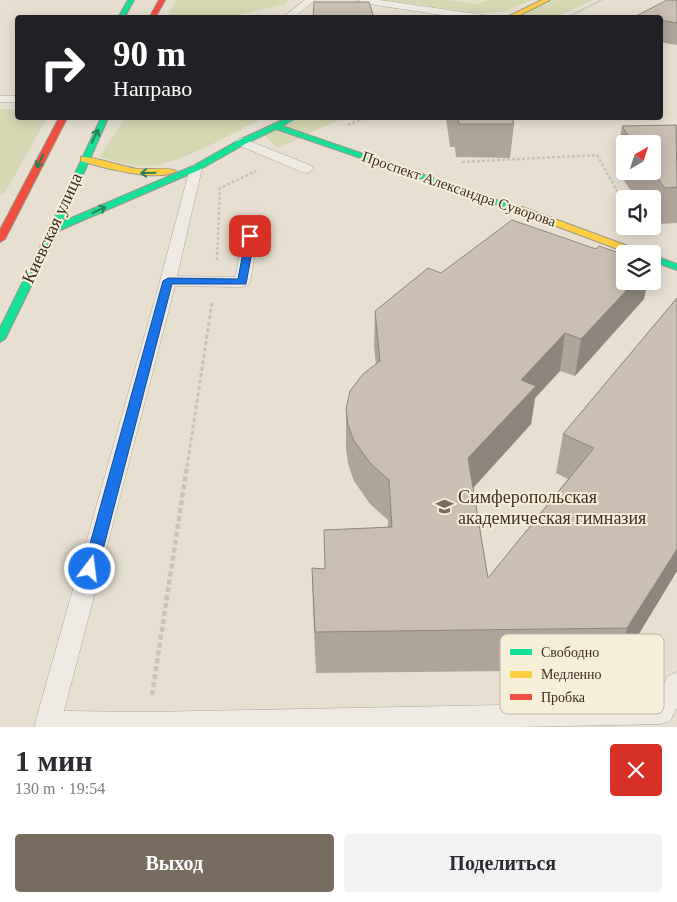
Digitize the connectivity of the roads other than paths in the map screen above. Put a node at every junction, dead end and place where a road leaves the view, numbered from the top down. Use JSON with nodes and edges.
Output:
{"nodes":[{"id":1,"x":131,"y":0,"type":"edge"},
{"id":2,"x":162,"y":0,"type":"edge"},
{"id":3,"x":311,"y":0,"type":"edge"},
{"id":4,"x":362,"y":0,"type":"edge"},
{"id":5,"x":547,"y":0,"type":"edge"},
{"id":6,"x":122,"y":15,"type":"edge"},
{"id":7,"x":154,"y":15,"type":"edge"},
{"id":8,"x":290,"y":15,"type":"edge"},
{"id":9,"x":464,"y":15,"type":"edge"},
{"id":10,"x":514,"y":15,"type":"edge"},
{"id":11,"x":0,"y":99,"type":"edge"},
{"id":12,"x":15,"y":99,"type":"edge"},
{"id":13,"x":62,"y":120,"type":"edge"},
{"id":14,"x":103,"y":120,"type":"edge"},
{"id":15,"x":289,"y":120,"type":"edge"},
{"id":16,"x":276,"y":126,"type":"junction"},
{"id":17,"x":242,"y":142,"type":"junction"},
{"id":18,"x":84,"y":159,"type":"junction"},
{"id":19,"x":196,"y":168,"type":"junction"},
{"id":20,"x":307,"y":169,"type":"dead end"},
{"id":21,"x":4,"y":225,"type":"edge"},
{"id":22,"x":54,"y":230,"type":"junction"},
{"id":23,"x":250,"y":236,"type":"dead end"},
{"id":24,"x":0,"y":239,"type":"edge"},
{"id":25,"x":617,"y":245,"type":"edge"},
{"id":26,"x":661,"y":261,"type":"edge"},
{"id":27,"x":677,"y":267,"type":"edge"},
{"id":28,"x":168,"y":281,"type":"junction"},
{"id":29,"x":0,"y":339,"type":"edge"},
{"id":30,"x":677,"y":683,"type":"edge"},
{"id":31,"x":664,"y":707,"type":"edge"},
{"id":32,"x":610,"y":714,"type":"edge"},
{"id":33,"x":48,"y":725,"type":"edge"}],
"edges":[{"from":1,"to":6,"type":"main road"},
{"from":2,"to":7,"type":"main road"},
{"from":3,"to":8,"type":"lane"},
{"from":4,"to":9,"type":"lane"},
{"from":5,"to":10,"type":"main road"},
{"from":11,"to":12,"type":"lane"},
{"from":13,"to":21,"type":"main road","one_way":true},
{"from":18,"to":14,"type":"main road","name":"Киевская улица","one_way":true},
{"from":15,"to":16,"type":"main road"},
{"from":16,"to":17,"type":"main road"},
{"from":16,"to":25,"type":"main road","name":"Проспект Александра Суворова"},
{"from":17,"to":19,"type":"main road"},
{"from":17,"to":20,"type":"lane"},
{"from":19,"to":18,"type":"main road","one_way":true},
{"from":18,"to":22,"type":"main road","name":"Киевская улица"},
{"from":22,"to":19,"type":"main road","one_way":true},
{"from":19,"to":28,"type":"lane"},
{"from":21,"to":24,"type":"main road"},
{"from":22,"to":29,"type":"main road","name":"Киевская улица"},
{"from":23,"to":28,"type":"lane"},
{"from":26,"to":27,"type":"main road"},
{"from":28,"to":33,"type":"lane"},
{"from":30,"to":31,"type":"lane"},
{"from":32,"to":33,"type":"lane"}]}
